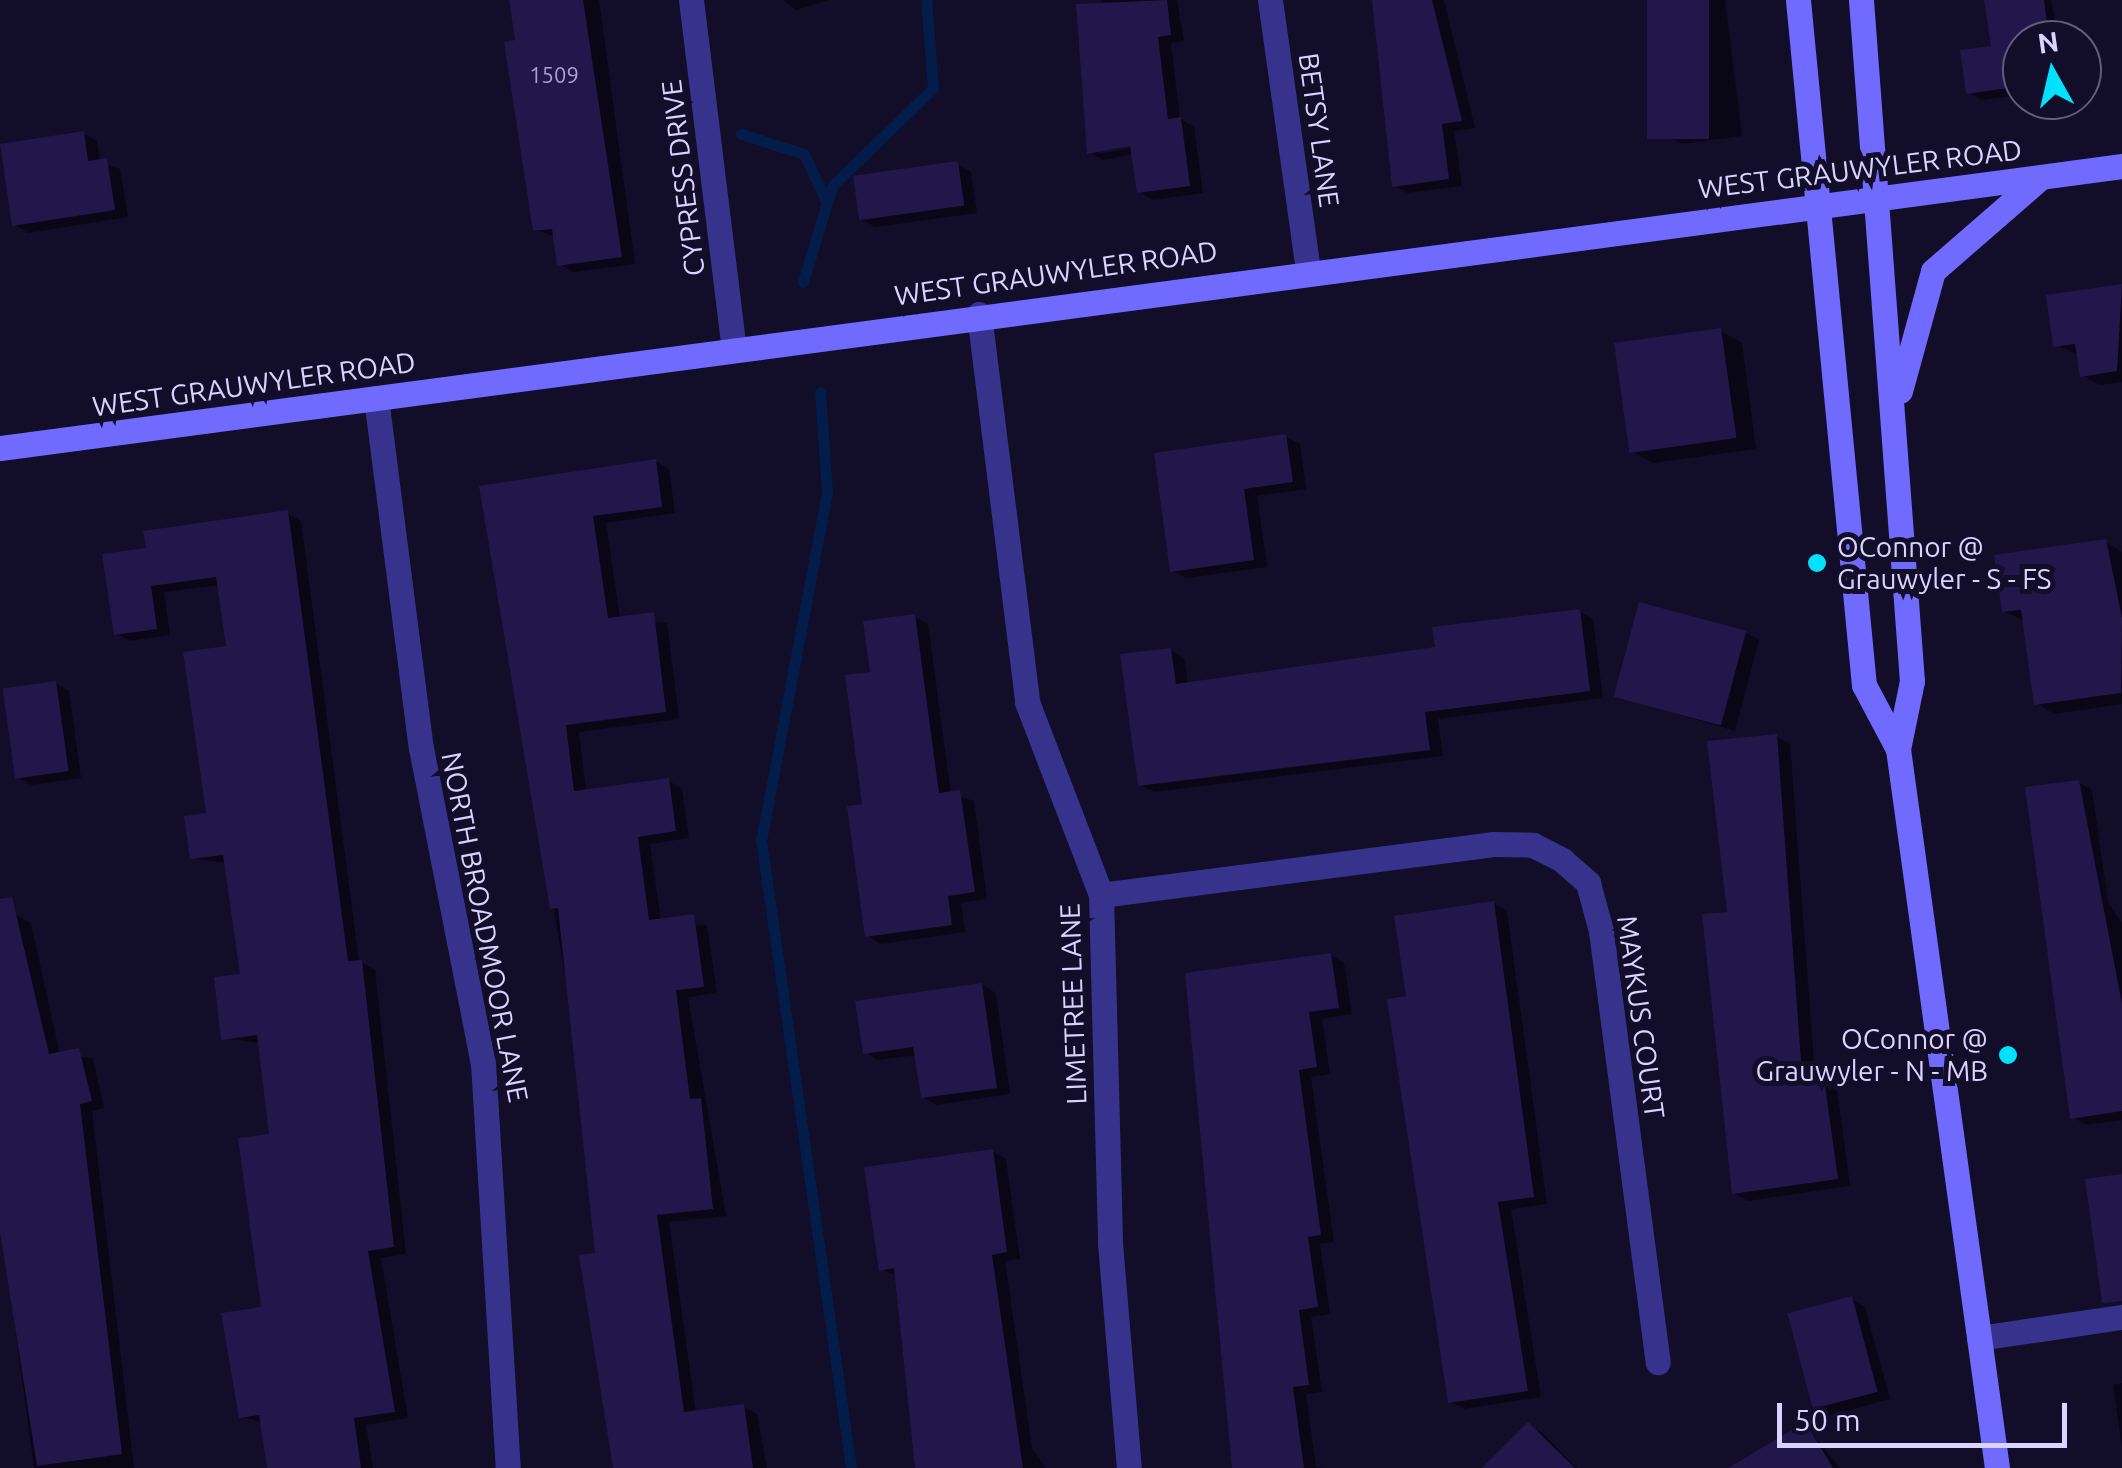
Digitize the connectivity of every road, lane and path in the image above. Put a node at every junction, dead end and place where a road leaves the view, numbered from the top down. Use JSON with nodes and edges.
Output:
{"nodes":[{"id":1,"x":691,"y":0,"type":"edge"},
{"id":2,"x":1270,"y":0,"type":"edge"},
{"id":3,"x":1798,"y":0,"type":"edge"},
{"id":4,"x":1860,"y":0,"type":"edge"},
{"id":5,"x":2122,"y":166,"type":"edge"},
{"id":6,"x":2042,"y":176,"type":"junction"},
{"id":7,"x":1878,"y":197,"type":"junction"},
{"id":8,"x":1812,"y":204,"type":"junction"},
{"id":9,"x":1308,"y":269,"type":"junction"},
{"id":10,"x":979,"y":314,"type":"junction"},
{"id":11,"x":734,"y":348,"type":"junction"},
{"id":12,"x":376,"y":398,"type":"junction"},
{"id":13,"x":1893,"y":425,"type":"junction"},
{"id":14,"x":0,"y":448,"type":"edge"},
{"id":15,"x":1898,"y":749,"type":"junction"},
{"id":16,"x":1101,"y":895,"type":"junction"},
{"id":17,"x":2122,"y":1317,"type":"edge"},
{"id":18,"x":1980,"y":1338,"type":"junction"},
{"id":19,"x":1658,"y":1362,"type":"dead end"},
{"id":20,"x":508,"y":1468,"type":"edge"},
{"id":21,"x":1129,"y":1468,"type":"edge"},
{"id":22,"x":1997,"y":1468,"type":"edge"}],
"edges":[{"from":1,"to":11,"type":"street","name":"CYPRESS DRIVE"},
{"from":2,"to":9,"type":"street","name":"BETSY LANE"},
{"from":3,"to":8,"type":"main road"},
{"from":4,"to":7,"type":"main road"},
{"from":5,"to":6,"type":"main road","name":"WEST GRAUWYLER ROAD"},
{"from":6,"to":7,"type":"main road","name":"WEST GRAUWYLER ROAD"},
{"from":6,"to":13,"type":"main road"},
{"from":7,"to":8,"type":"main road","name":"WEST GRAUWYLER ROAD"},
{"from":7,"to":13,"type":"main road"},
{"from":8,"to":9,"type":"main road","name":"WEST GRAUWYLER ROAD"},
{"from":8,"to":15,"type":"main road"},
{"from":9,"to":10,"type":"main road","name":"WEST GRAUWYLER ROAD"},
{"from":10,"to":11,"type":"main road","name":"WEST GRAUWYLER ROAD"},
{"from":10,"to":16,"type":"street","name":"LIMETREE LANE"},
{"from":11,"to":12,"type":"main road","name":"WEST GRAUWYLER ROAD"},
{"from":12,"to":14,"type":"main road","name":"WEST GRAUWYLER ROAD"},
{"from":12,"to":20,"type":"street","name":"NORTH BROADMOOR LANE"},
{"from":13,"to":15,"type":"main road"},
{"from":15,"to":18,"type":"main road"},
{"from":16,"to":19,"type":"street","name":"MAYKUS COURT"},
{"from":16,"to":21,"type":"street","name":"LIMETREE LANE"},
{"from":17,"to":18,"type":"street"},
{"from":18,"to":22,"type":"main road"}]}
